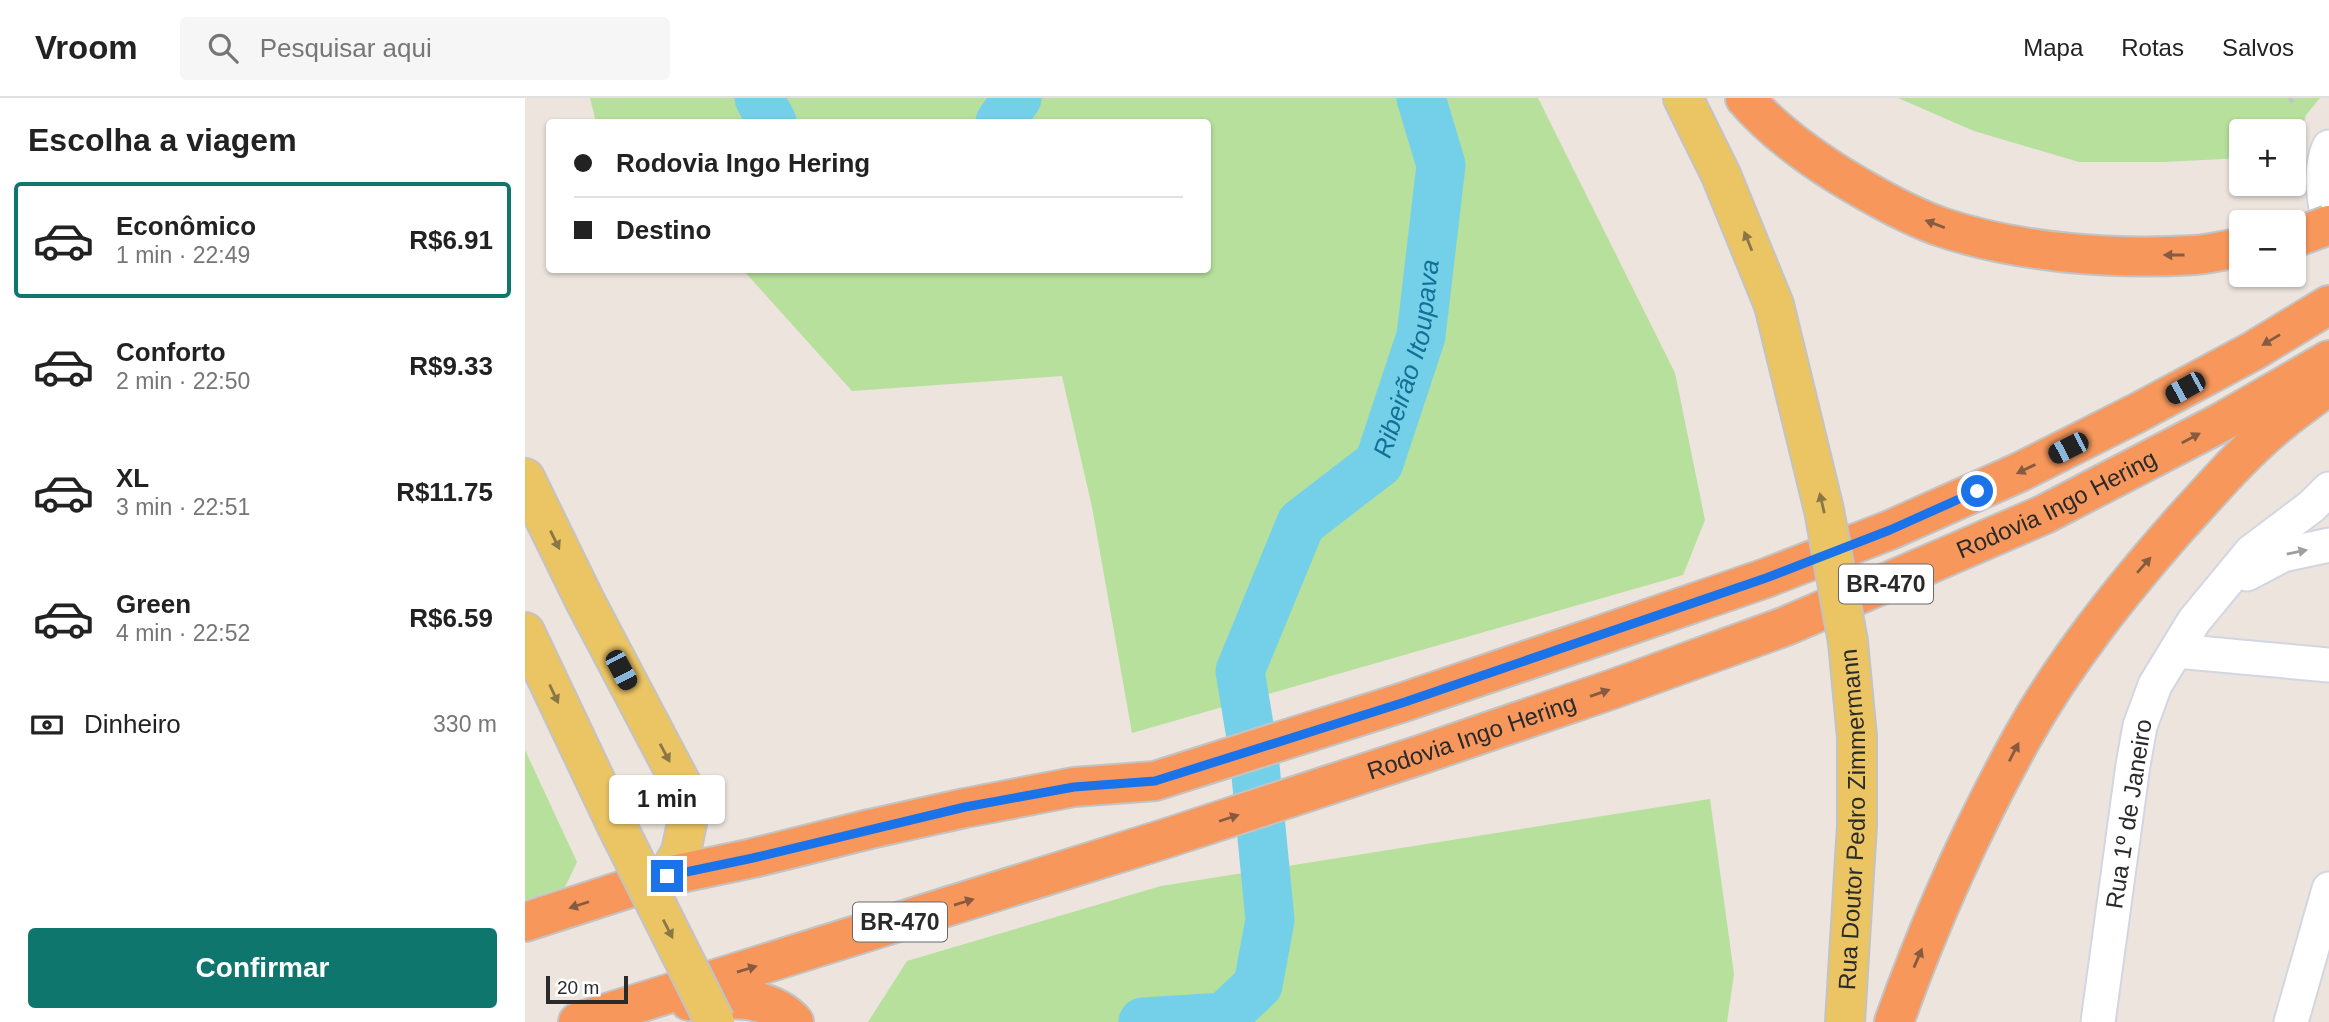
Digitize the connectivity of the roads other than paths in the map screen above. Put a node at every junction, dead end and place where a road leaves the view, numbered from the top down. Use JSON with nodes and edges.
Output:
{"nodes":[{"id":1,"x":1683,"y":98,"type":"edge"},
{"id":2,"x":1745,"y":98,"type":"edge"},
{"id":3,"x":2329,"y":147,"type":"edge"},
{"id":4,"x":2329,"y":226,"type":"edge"},
{"id":5,"x":2306,"y":234,"type":"edge"},
{"id":6,"x":2229,"y":249,"type":"edge"},
{"id":7,"x":2329,"y":305,"type":"edge"},
{"id":8,"x":2329,"y":360,"type":"edge"},
{"id":9,"x":2329,"y":385,"type":"edge"},
{"id":10,"x":525,"y":478,"type":"edge"},
{"id":11,"x":2329,"y":489,"type":"edge"},
{"id":12,"x":2329,"y":545,"type":"edge"},
{"id":13,"x":2223,"y":586,"type":"junction"},
{"id":14,"x":525,"y":632,"type":"edge"},
{"id":15,"x":2176,"y":651,"type":"junction"},
{"id":16,"x":2329,"y":665,"type":"edge"},
{"id":17,"x":667,"y":876,"type":"junction"},
{"id":18,"x":2329,"y":889,"type":"edge"},
{"id":19,"x":525,"y":922,"type":"edge"},
{"id":20,"x":635,"y":1004,"type":"junction"},
{"id":21,"x":578,"y":1022,"type":"edge"},
{"id":22,"x":715,"y":1022,"type":"edge"},
{"id":23,"x":794,"y":1022,"type":"edge"},
{"id":24,"x":1845,"y":1022,"type":"edge"},
{"id":25,"x":1894,"y":1022,"type":"edge"},
{"id":26,"x":2098,"y":1022,"type":"edge"},
{"id":27,"x":2291,"y":1022,"type":"edge"}],
"edges":[{"from":24,"to":1,"type":"main road","name":"Rua Doutor Pedro Zimmermann","one_way":true,"bridge":true},
{"from":6,"to":2,"type":"highway","one_way":true},
{"from":3,"to":4,"type":"street"},
{"from":4,"to":5,"type":"highway","bridge":true},
{"from":7,"to":17,"type":"highway","name":"Rodovia Ingo Hering","number":"BR-470","one_way":true},
{"from":20,"to":8,"type":"highway","name":"Rodovia Ingo Hering","number":"BR-470","one_way":true},
{"from":25,"to":9,"type":"highway","one_way":true},
{"from":10,"to":17,"type":"main road","one_way":true},
{"from":11,"to":13,"type":"street","name":"Rua 1º de Janeiro"},
{"from":13,"to":12,"type":"street","name":"Rua 1º de Janeiro","one_way":true},
{"from":13,"to":15,"type":"street","name":"Rua 1º de Janeiro"},
{"from":14,"to":22,"type":"main road","one_way":true,"bridge":true},
{"from":15,"to":16,"type":"street"},
{"from":15,"to":26,"type":"street","name":"Rua 1º de Janeiro"},
{"from":17,"to":19,"type":"highway","name":"Rodovia Ingo Hering","one_way":true},
{"from":18,"to":27,"type":"street"},
{"from":20,"to":21,"type":"highway","name":"Rodovia Ingo Hering","number":"BR-470"},
{"from":20,"to":23,"type":"highway"}]}
